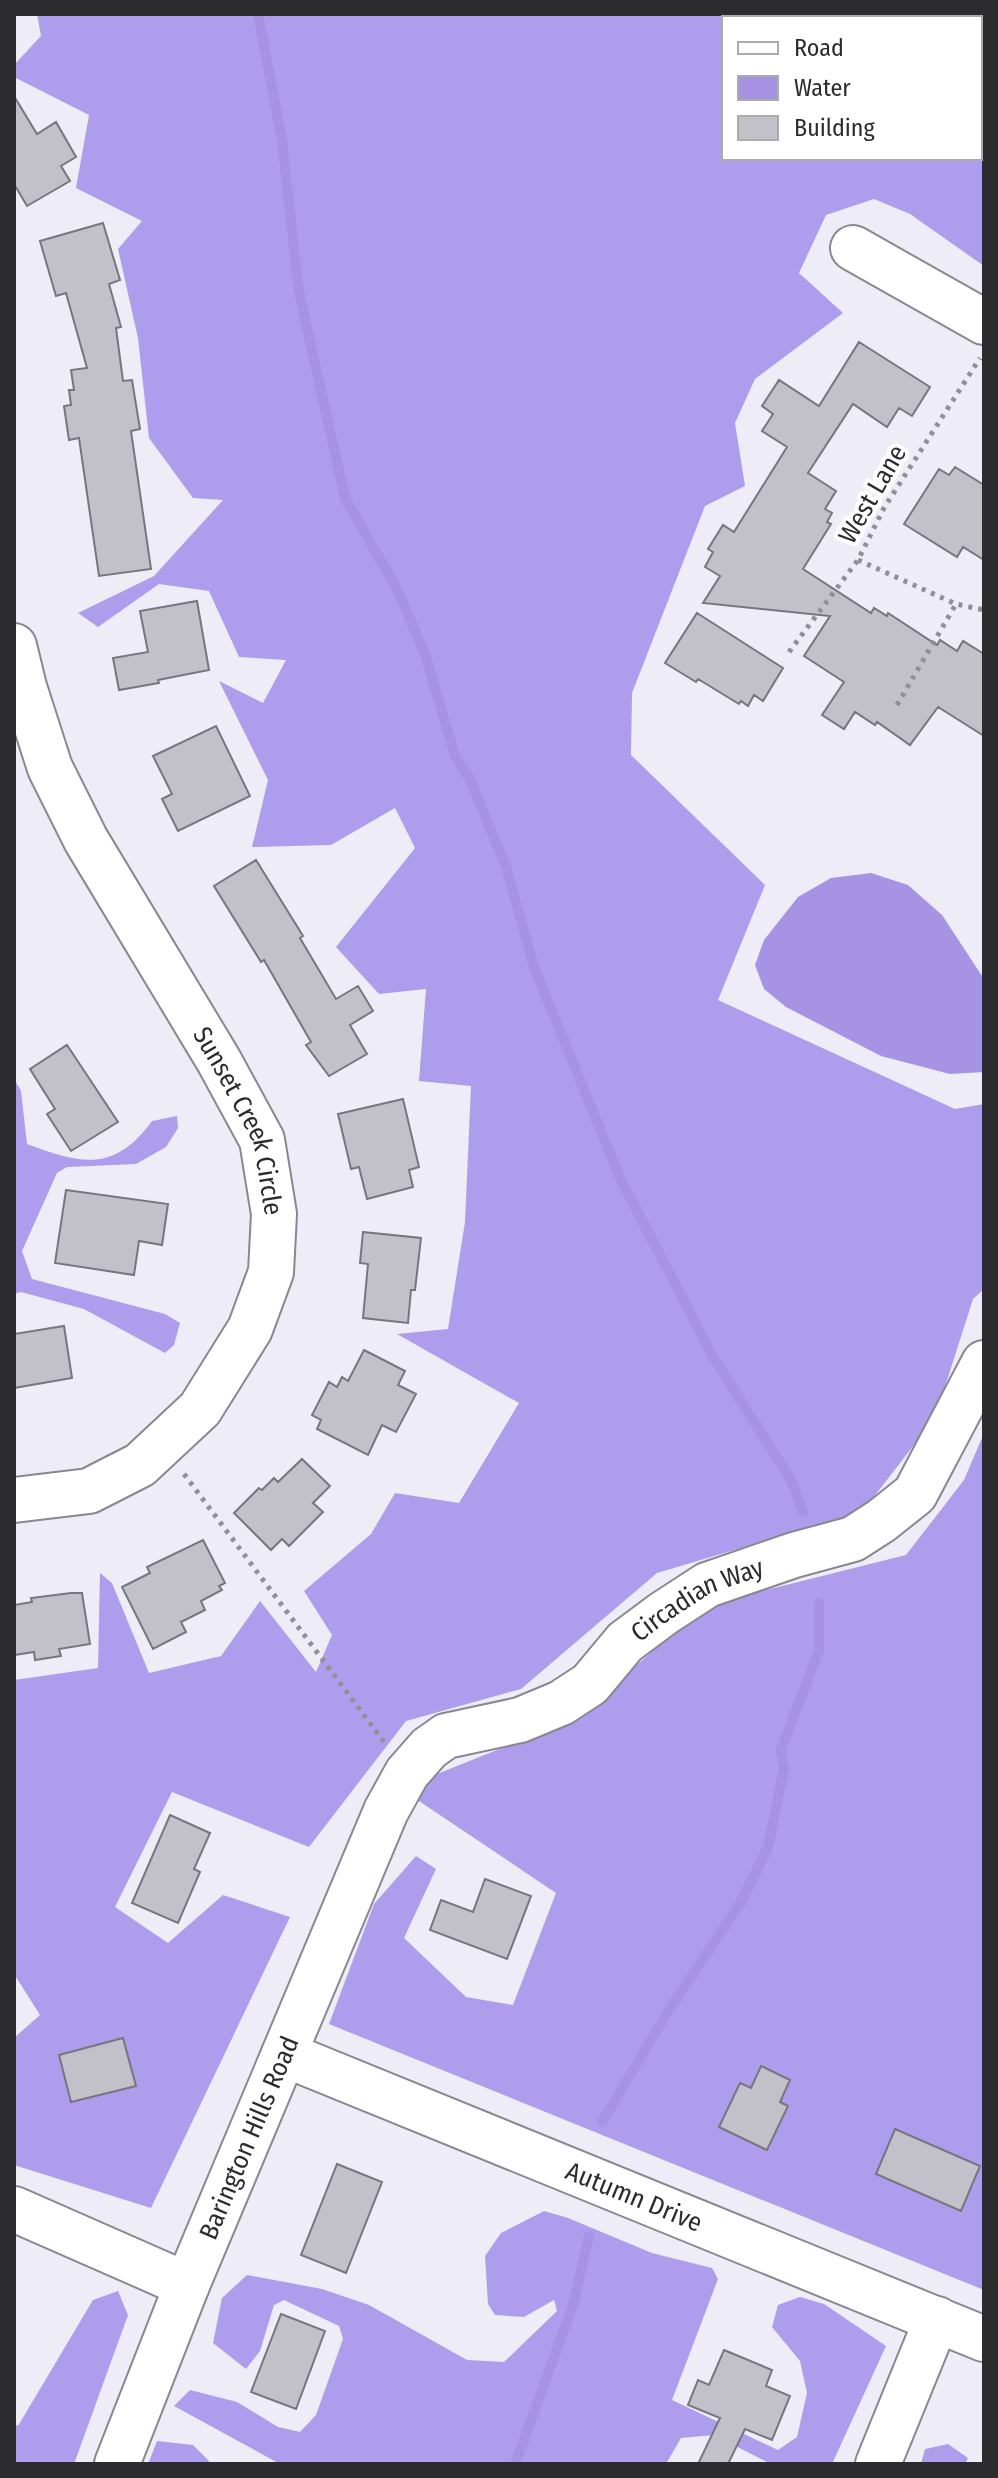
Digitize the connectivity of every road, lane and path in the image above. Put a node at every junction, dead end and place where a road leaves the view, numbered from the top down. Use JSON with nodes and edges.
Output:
{"nodes":[{"id":1,"x":853,"y":248,"type":"dead end"},
{"id":2,"x":984,"y":322,"type":"edge"},
{"id":3,"x":984,"y":352,"type":"edge"},
{"id":4,"x":858,"y":560,"type":"junction"},
{"id":5,"x":956,"y":604,"type":"junction"},
{"id":6,"x":984,"y":610,"type":"edge"},
{"id":7,"x":14,"y":646,"type":"edge"},
{"id":8,"x":789,"y":652,"type":"dead end"},
{"id":9,"x":897,"y":705,"type":"dead end"},
{"id":10,"x":984,"y":1363,"type":"edge"},
{"id":11,"x":162,"y":1444,"type":"junction"},
{"id":12,"x":14,"y":1500,"type":"edge"},
{"id":13,"x":407,"y":1773,"type":"junction"},
{"id":14,"x":386,"y":1811,"type":"joint"},
{"id":15,"x":284,"y":2054,"type":"junction"},
{"id":16,"x":14,"y":2209,"type":"edge"},
{"id":17,"x":187,"y":2285,"type":"junction"},
{"id":18,"x":937,"y":2319,"type":"junction"},
{"id":19,"x":984,"y":2339,"type":"edge"},
{"id":20,"x":117,"y":2464,"type":"edge"},
{"id":21,"x":878,"y":2464,"type":"edge"}],
"edges":[{"from":1,"to":2,"type":"street"},
{"from":3,"to":4,"type":"path","name":"West Lane"},
{"from":4,"to":5,"type":"path"},
{"from":4,"to":8,"type":"path","name":"West Lane"},
{"from":5,"to":6,"type":"path"},
{"from":5,"to":9,"type":"path"},
{"from":7,"to":11,"type":"street","name":"Sunset Creek Circle"},
{"from":10,"to":13,"type":"street","name":"Circadian Way"},
{"from":11,"to":12,"type":"street","name":"Sunset Creek Circle"},
{"from":11,"to":13,"type":"path"},
{"from":13,"to":14,"type":"street","name":"Circadian Way"},
{"from":14,"to":15,"type":"street","name":"Barington Hills Road"},
{"from":15,"to":17,"type":"street","name":"Barington Hills Road"},
{"from":15,"to":18,"type":"street","name":"Autumn Drive"},
{"from":16,"to":17,"type":"street"},
{"from":17,"to":20,"type":"street","name":"Barington Hills Road"},
{"from":18,"to":19,"type":"street","name":"Autumn Drive"},
{"from":18,"to":21,"type":"street"}]}
